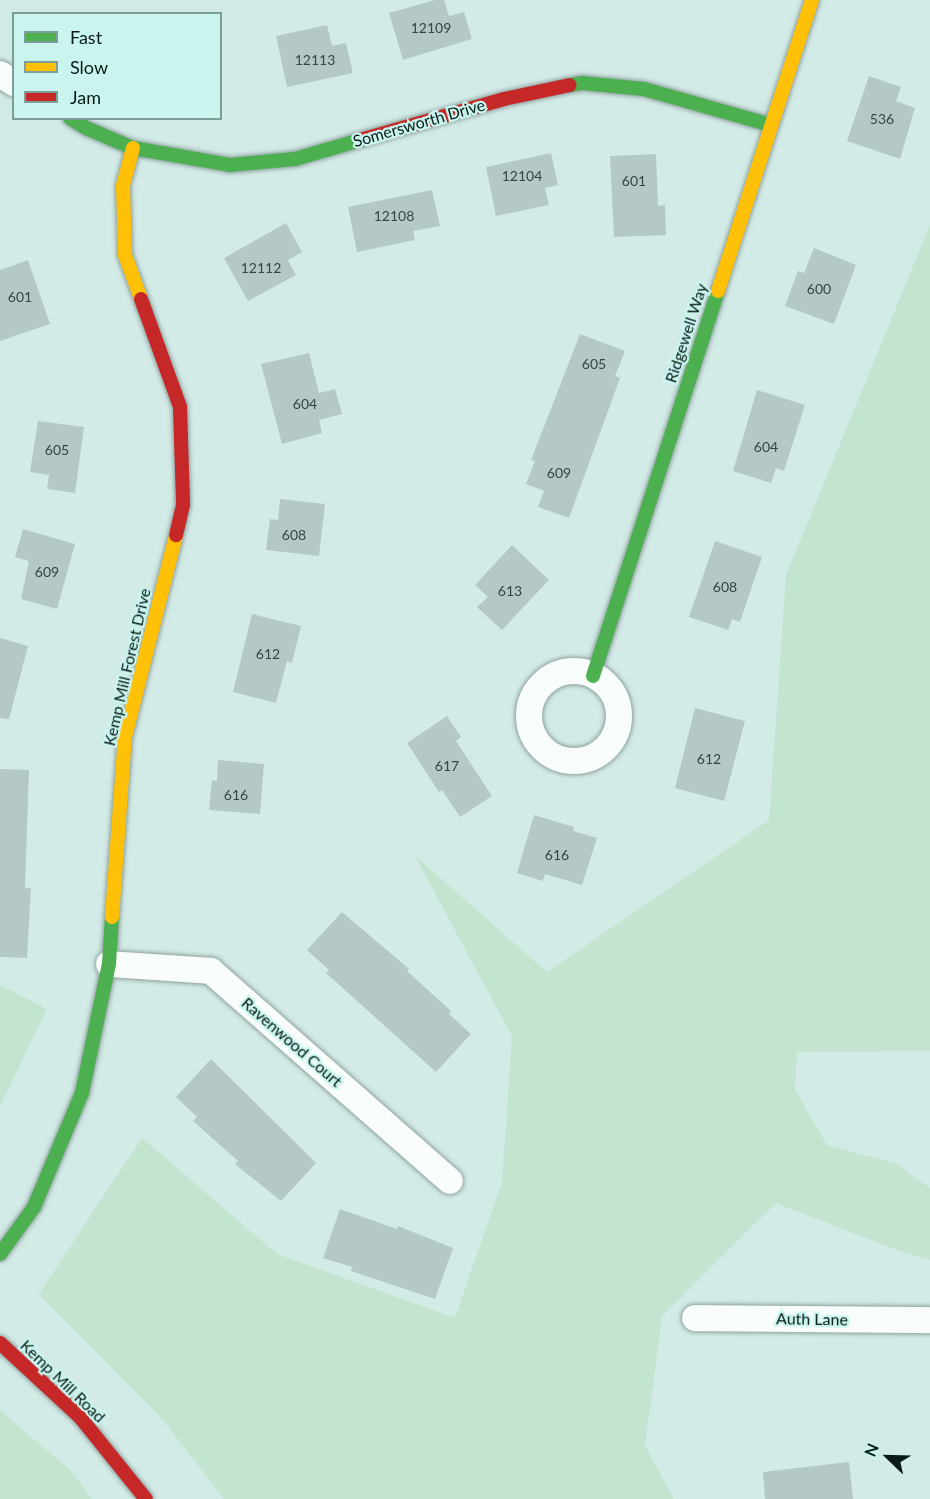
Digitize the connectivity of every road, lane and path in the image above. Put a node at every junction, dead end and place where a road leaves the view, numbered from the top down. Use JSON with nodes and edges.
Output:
{"nodes":[{"id":1,"x":812,"y":0,"type":"edge"},
{"id":2,"x":74,"y":120,"type":"edge"},
{"id":3,"x":771,"y":125,"type":"junction"},
{"id":4,"x":133,"y":148,"type":"junction"},
{"id":5,"x":593,"y":676,"type":"dead end"},
{"id":6,"x":109,"y":964,"type":"junction"},
{"id":7,"x":450,"y":1181,"type":"dead end"},
{"id":8,"x":0,"y":1254,"type":"edge"},
{"id":9,"x":695,"y":1318,"type":"dead end"},
{"id":10,"x":930,"y":1320,"type":"edge"},
{"id":11,"x":0,"y":1343,"type":"edge"},
{"id":12,"x":146,"y":1499,"type":"edge"}],
"edges":[{"from":1,"to":3,"type":"street","name":"Ridgewell Way"},
{"from":2,"to":4,"type":"street","name":"Somersworth Drive"},
{"from":3,"to":4,"type":"street","name":"Somersworth Drive"},
{"from":3,"to":5,"type":"street","name":"Ridgewell Way"},
{"from":4,"to":6,"type":"street","name":"Kemp Mill Forest Drive"},
{"from":6,"to":7,"type":"street","name":"Ravenwood Court"},
{"from":6,"to":8,"type":"street","name":"Kemp Mill Forest Drive"},
{"from":9,"to":10,"type":"street","name":"Auth Lane"},
{"from":11,"to":12,"type":"street","name":"Kemp Mill Road"}]}
